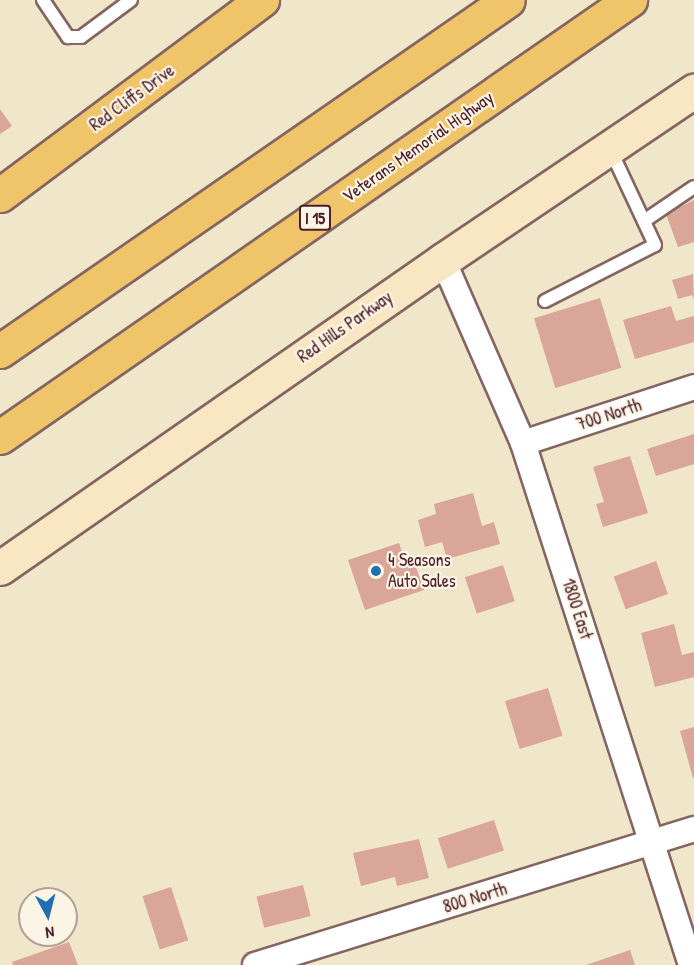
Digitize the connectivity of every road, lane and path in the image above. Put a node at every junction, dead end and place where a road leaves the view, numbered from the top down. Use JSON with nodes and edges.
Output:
{"nodes":[{"id":1,"x":43,"y":0,"type":"edge"},
{"id":2,"x":262,"y":0,"type":"edge"},
{"id":3,"x":508,"y":0,"type":"edge"},
{"id":4,"x":630,"y":0,"type":"edge"},
{"id":5,"x":124,"y":2,"type":"edge"},
{"id":6,"x":694,"y":91,"type":"edge"},
{"id":7,"x":610,"y":148,"type":"junction"},
{"id":8,"x":694,"y":187,"type":"edge"},
{"id":9,"x":0,"y":195,"type":"edge"},
{"id":10,"x":644,"y":221,"type":"junction"},
{"id":11,"x":443,"y":260,"type":"junction"},
{"id":12,"x":544,"y":301,"type":"dead end"},
{"id":13,"x":0,"y":351,"type":"edge"},
{"id":14,"x":694,"y":387,"type":"edge"},
{"id":15,"x":0,"y":437,"type":"edge"},
{"id":16,"x":524,"y":443,"type":"junction"},
{"id":17,"x":0,"y":568,"type":"edge"},
{"id":18,"x":694,"y":829,"type":"edge"},
{"id":19,"x":652,"y":843,"type":"junction"},
{"id":20,"x":255,"y":965,"type":"edge"},
{"id":21,"x":691,"y":965,"type":"edge"}],
"edges":[{"from":1,"to":5,"type":"lane"},
{"from":2,"to":9,"type":"main road","name":"Red Cliffs Drive"},
{"from":3,"to":13,"type":"main road"},
{"from":4,"to":15,"type":"main road","name":"Veterans Memorial Highway","number":"I 15"},
{"from":6,"to":7,"type":"main road","name":"Red Hills Parkway"},
{"from":7,"to":10,"type":"lane"},
{"from":7,"to":11,"type":"main road","name":"Red Hills Parkway"},
{"from":8,"to":10,"type":"lane"},
{"from":10,"to":12,"type":"lane"},
{"from":11,"to":16,"type":"street","name":"1800 East"},
{"from":11,"to":17,"type":"main road","name":"Red Hills Parkway"},
{"from":14,"to":16,"type":"street","name":"700 North"},
{"from":16,"to":19,"type":"street","name":"1800 East"},
{"from":18,"to":19,"type":"street","name":"800 North"},
{"from":19,"to":20,"type":"street","name":"800 North"},
{"from":19,"to":21,"type":"street","name":"1800 East"}]}
